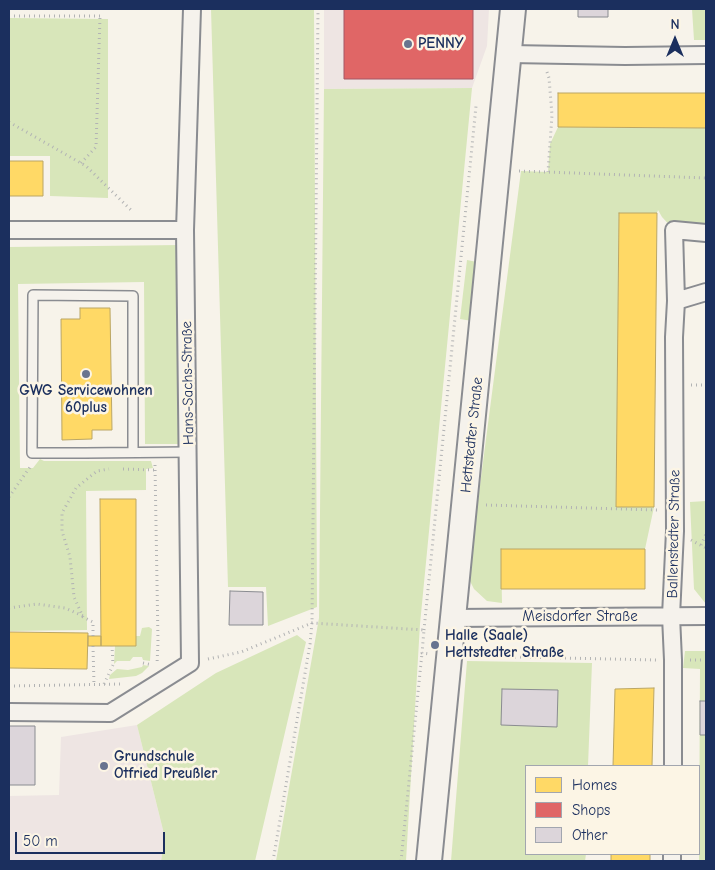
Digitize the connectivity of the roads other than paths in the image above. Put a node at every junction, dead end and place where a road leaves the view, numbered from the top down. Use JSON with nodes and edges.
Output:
{"nodes":[{"id":1,"x":192,"y":9,"type":"edge"},
{"id":2,"x":513,"y":9,"type":"edge"},
{"id":3,"x":510,"y":54,"type":"junction"},
{"id":4,"x":706,"y":55,"type":"edge"},
{"id":5,"x":9,"y":230,"type":"edge"},
{"id":6,"x":185,"y":230,"type":"junction"},
{"id":7,"x":706,"y":234,"type":"edge"},
{"id":8,"x":706,"y":292,"type":"edge"},
{"id":9,"x":676,"y":301,"type":"junction"},
{"id":10,"x":133,"y":452,"type":"junction"},
{"id":11,"x":189,"y":452,"type":"junction"},
{"id":12,"x":671,"y":616,"type":"junction"},
{"id":13,"x":706,"y":616,"type":"edge"},
{"id":14,"x":453,"y":618,"type":"junction"},
{"id":15,"x":9,"y":712,"type":"edge"},
{"id":16,"x":672,"y":765,"type":"edge"},
{"id":17,"x":429,"y":861,"type":"edge"}],
"edges":[{"from":1,"to":6,"type":"street","name":"Hans-Sachs-Straße"},
{"from":2,"to":3,"type":"street","name":"Hettstedter Straße"},
{"from":3,"to":4,"type":"street"},
{"from":3,"to":14,"type":"street","name":"Hettstedter Straße"},
{"from":5,"to":6,"type":"street"},
{"from":6,"to":11,"type":"street","name":"Hans-Sachs-Straße"},
{"from":7,"to":9,"type":"street","name":"Ballenstedter Straße"},
{"from":8,"to":9,"type":"street"},
{"from":9,"to":12,"type":"street","name":"Ballenstedter Straße"},
{"from":10,"to":10,"type":"lane"},
{"from":10,"to":11,"type":"lane"},
{"from":11,"to":15,"type":"street","name":"Hans-Sachs-Straße"},
{"from":12,"to":13,"type":"street","name":"Meisdorfer Straße"},
{"from":12,"to":14,"type":"street","name":"Meisdorfer Straße"},
{"from":12,"to":16,"type":"street","name":"Ballenstedter Straße"},
{"from":14,"to":17,"type":"street","name":"Hettstedter Straße"}]}
